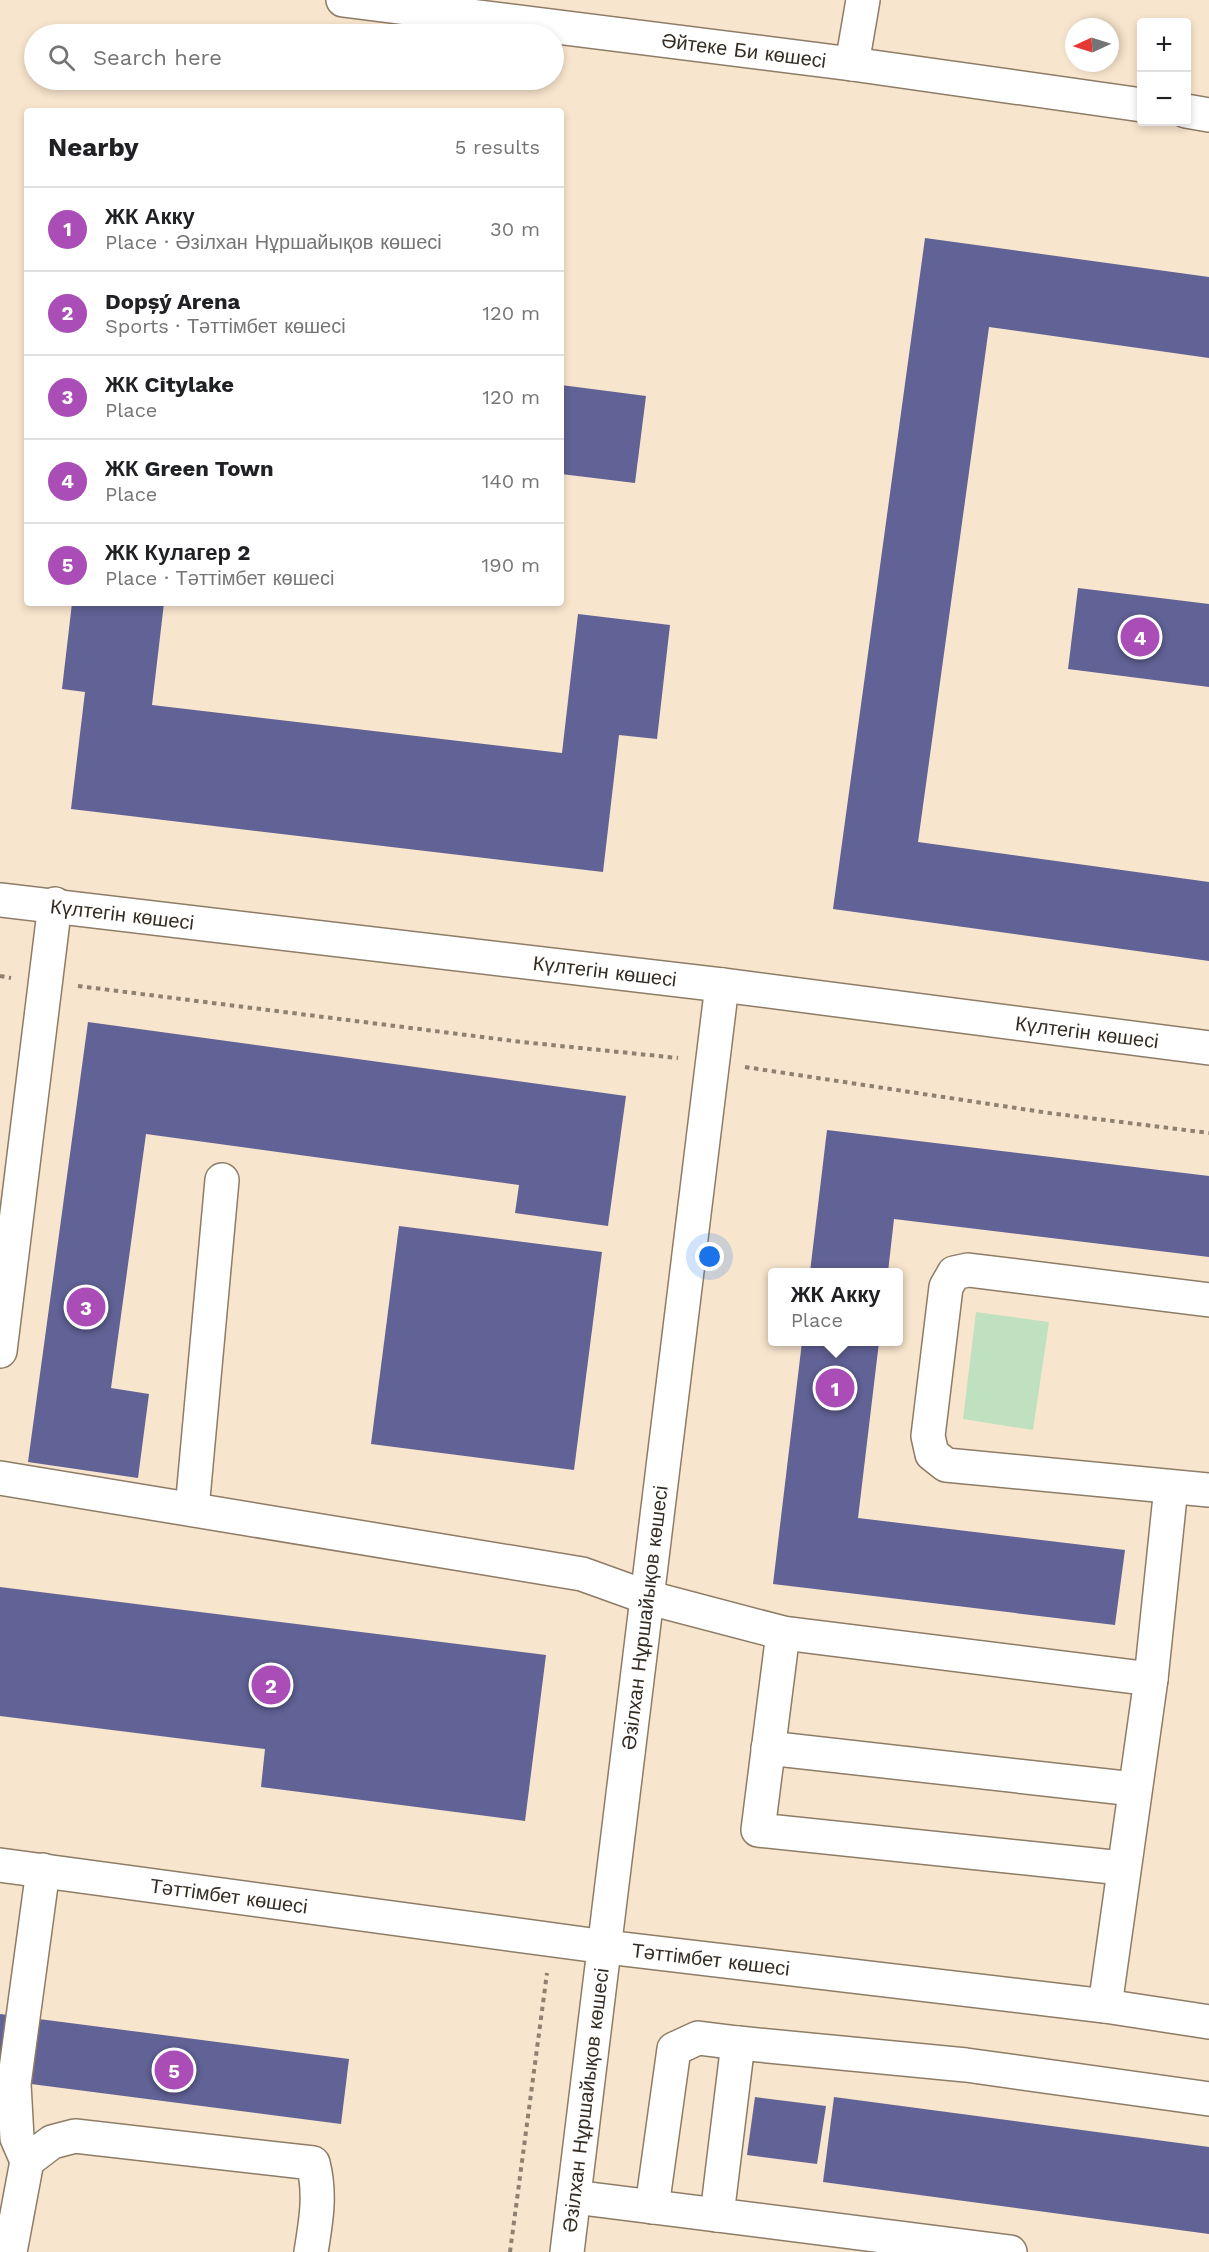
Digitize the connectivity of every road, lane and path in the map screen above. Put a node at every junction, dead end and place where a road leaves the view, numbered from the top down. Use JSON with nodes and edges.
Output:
{"nodes":[{"id":1,"x":344,"y":0,"type":"edge"},
{"id":2,"x":863,"y":0,"type":"edge"},
{"id":3,"x":534,"y":24,"type":"edge"},
{"id":4,"x":564,"y":28,"type":"edge"},
{"id":5,"x":852,"y":64,"type":"junction"},
{"id":6,"x":1137,"y":104,"type":"edge"},
{"id":7,"x":1191,"y":112,"type":"edge"},
{"id":8,"x":1209,"y":115,"type":"edge"},
{"id":9,"x":0,"y":900,"type":"edge"},
{"id":10,"x":55,"y":904,"type":"junction"},
{"id":11,"x":0,"y":976,"type":"edge"},
{"id":12,"x":45,"y":981,"type":"junction"},
{"id":13,"x":722,"y":985,"type":"junction"},
{"id":14,"x":1209,"y":1048,"type":"edge"},
{"id":15,"x":712,"y":1062,"type":"junction"},
{"id":16,"x":1209,"y":1133,"type":"edge"},
{"id":17,"x":222,"y":1180,"type":"dead end"},
{"id":18,"x":1209,"y":1300,"type":"edge"},
{"id":19,"x":0,"y":1351,"type":"edge"},
{"id":20,"x":0,"y":1478,"type":"edge"},
{"id":21,"x":1171,"y":1487,"type":"junction"},
{"id":22,"x":1209,"y":1491,"type":"edge"},
{"id":23,"x":192,"y":1509,"type":"junction"},
{"id":24,"x":646,"y":1597,"type":"junction"},
{"id":25,"x":783,"y":1633,"type":"junction"},
{"id":26,"x":1151,"y":1679,"type":"junction"},
{"id":27,"x":768,"y":1748,"type":"junction"},
{"id":28,"x":1134,"y":1789,"type":"junction"},
{"id":29,"x":0,"y":1865,"type":"edge"},
{"id":30,"x":1122,"y":1868,"type":"junction"},
{"id":31,"x":43,"y":1870,"type":"junction"},
{"id":32,"x":552,"y":1939,"type":"junction"},
{"id":33,"x":606,"y":1947,"type":"junction"},
{"id":34,"x":1105,"y":2006,"type":"junction"},
{"id":35,"x":1209,"y":2022,"type":"edge"},
{"id":36,"x":738,"y":2043,"type":"junction"},
{"id":37,"x":1209,"y":2099,"type":"edge"},
{"id":38,"x":27,"y":2161,"type":"junction"},
{"id":39,"x":574,"y":2197,"type":"junction"},
{"id":40,"x":652,"y":2207,"type":"junction"},
{"id":41,"x":717,"y":2215,"type":"junction"},
{"id":42,"x":10,"y":2252,"type":"edge"},
{"id":43,"x":311,"y":2252,"type":"edge"},
{"id":44,"x":510,"y":2252,"type":"edge"},
{"id":45,"x":567,"y":2252,"type":"edge"},
{"id":46,"x":1010,"y":2252,"type":"edge"}],
"edges":[{"from":1,"to":3,"type":"street","name":"Әйтеке Би көшесі"},
{"from":2,"to":5,"type":"street"},
{"from":4,"to":5,"type":"street","name":"Әйтеке Би көшесі"},
{"from":5,"to":6,"type":"street","name":"Әйтеке Би көшесі"},
{"from":7,"to":8,"type":"street"},
{"from":9,"to":10,"type":"street","name":"Күлтегін көшесі"},
{"from":10,"to":12,"type":"street"},
{"from":10,"to":13,"type":"street","name":"Күлтегін көшесі"},
{"from":11,"to":12,"type":"path"},
{"from":12,"to":15,"type":"path"},
{"from":12,"to":19,"type":"street"},
{"from":13,"to":14,"type":"street","name":"Күлтегін көшесі"},
{"from":13,"to":15,"type":"street","name":"Әзілхан Нұршайықов көшесі"},
{"from":15,"to":16,"type":"path"},
{"from":15,"to":24,"type":"street","name":"Әзілхан Нұршайықов көшесі"},
{"from":17,"to":23,"type":"street"},
{"from":18,"to":21,"type":"street"},
{"from":20,"to":23,"type":"street"},
{"from":21,"to":22,"type":"street"},
{"from":21,"to":26,"type":"street"},
{"from":23,"to":24,"type":"street"},
{"from":24,"to":25,"type":"street"},
{"from":24,"to":33,"type":"street","name":"Әзілхан Нұршайықов көшесі"},
{"from":25,"to":26,"type":"street"},
{"from":25,"to":27,"type":"street"},
{"from":26,"to":28,"type":"street"},
{"from":27,"to":28,"type":"street"},
{"from":27,"to":30,"type":"street"},
{"from":28,"to":30,"type":"street"},
{"from":29,"to":31,"type":"street","name":"Тәттімбет көшесі"},
{"from":30,"to":34,"type":"street"},
{"from":31,"to":32,"type":"street","name":"Тәттімбет көшесі"},
{"from":31,"to":38,"type":"street"},
{"from":32,"to":33,"type":"street","name":"Тәттімбет көшесі"},
{"from":32,"to":44,"type":"path"},
{"from":33,"to":34,"type":"street","name":"Тәттімбет көшесі"},
{"from":33,"to":39,"type":"street","name":"Әзілхан Нұршайықов көшесі"},
{"from":34,"to":35,"type":"street","name":"Тәттімбет көшесі"},
{"from":36,"to":37,"type":"street"},
{"from":36,"to":40,"type":"street"},
{"from":36,"to":41,"type":"street"},
{"from":38,"to":42,"type":"street"},
{"from":38,"to":43,"type":"street"},
{"from":39,"to":40,"type":"street"},
{"from":39,"to":45,"type":"street","name":"Әзілхан Нұршайықов көшесі"},
{"from":40,"to":41,"type":"street"},
{"from":41,"to":46,"type":"street"}]}
